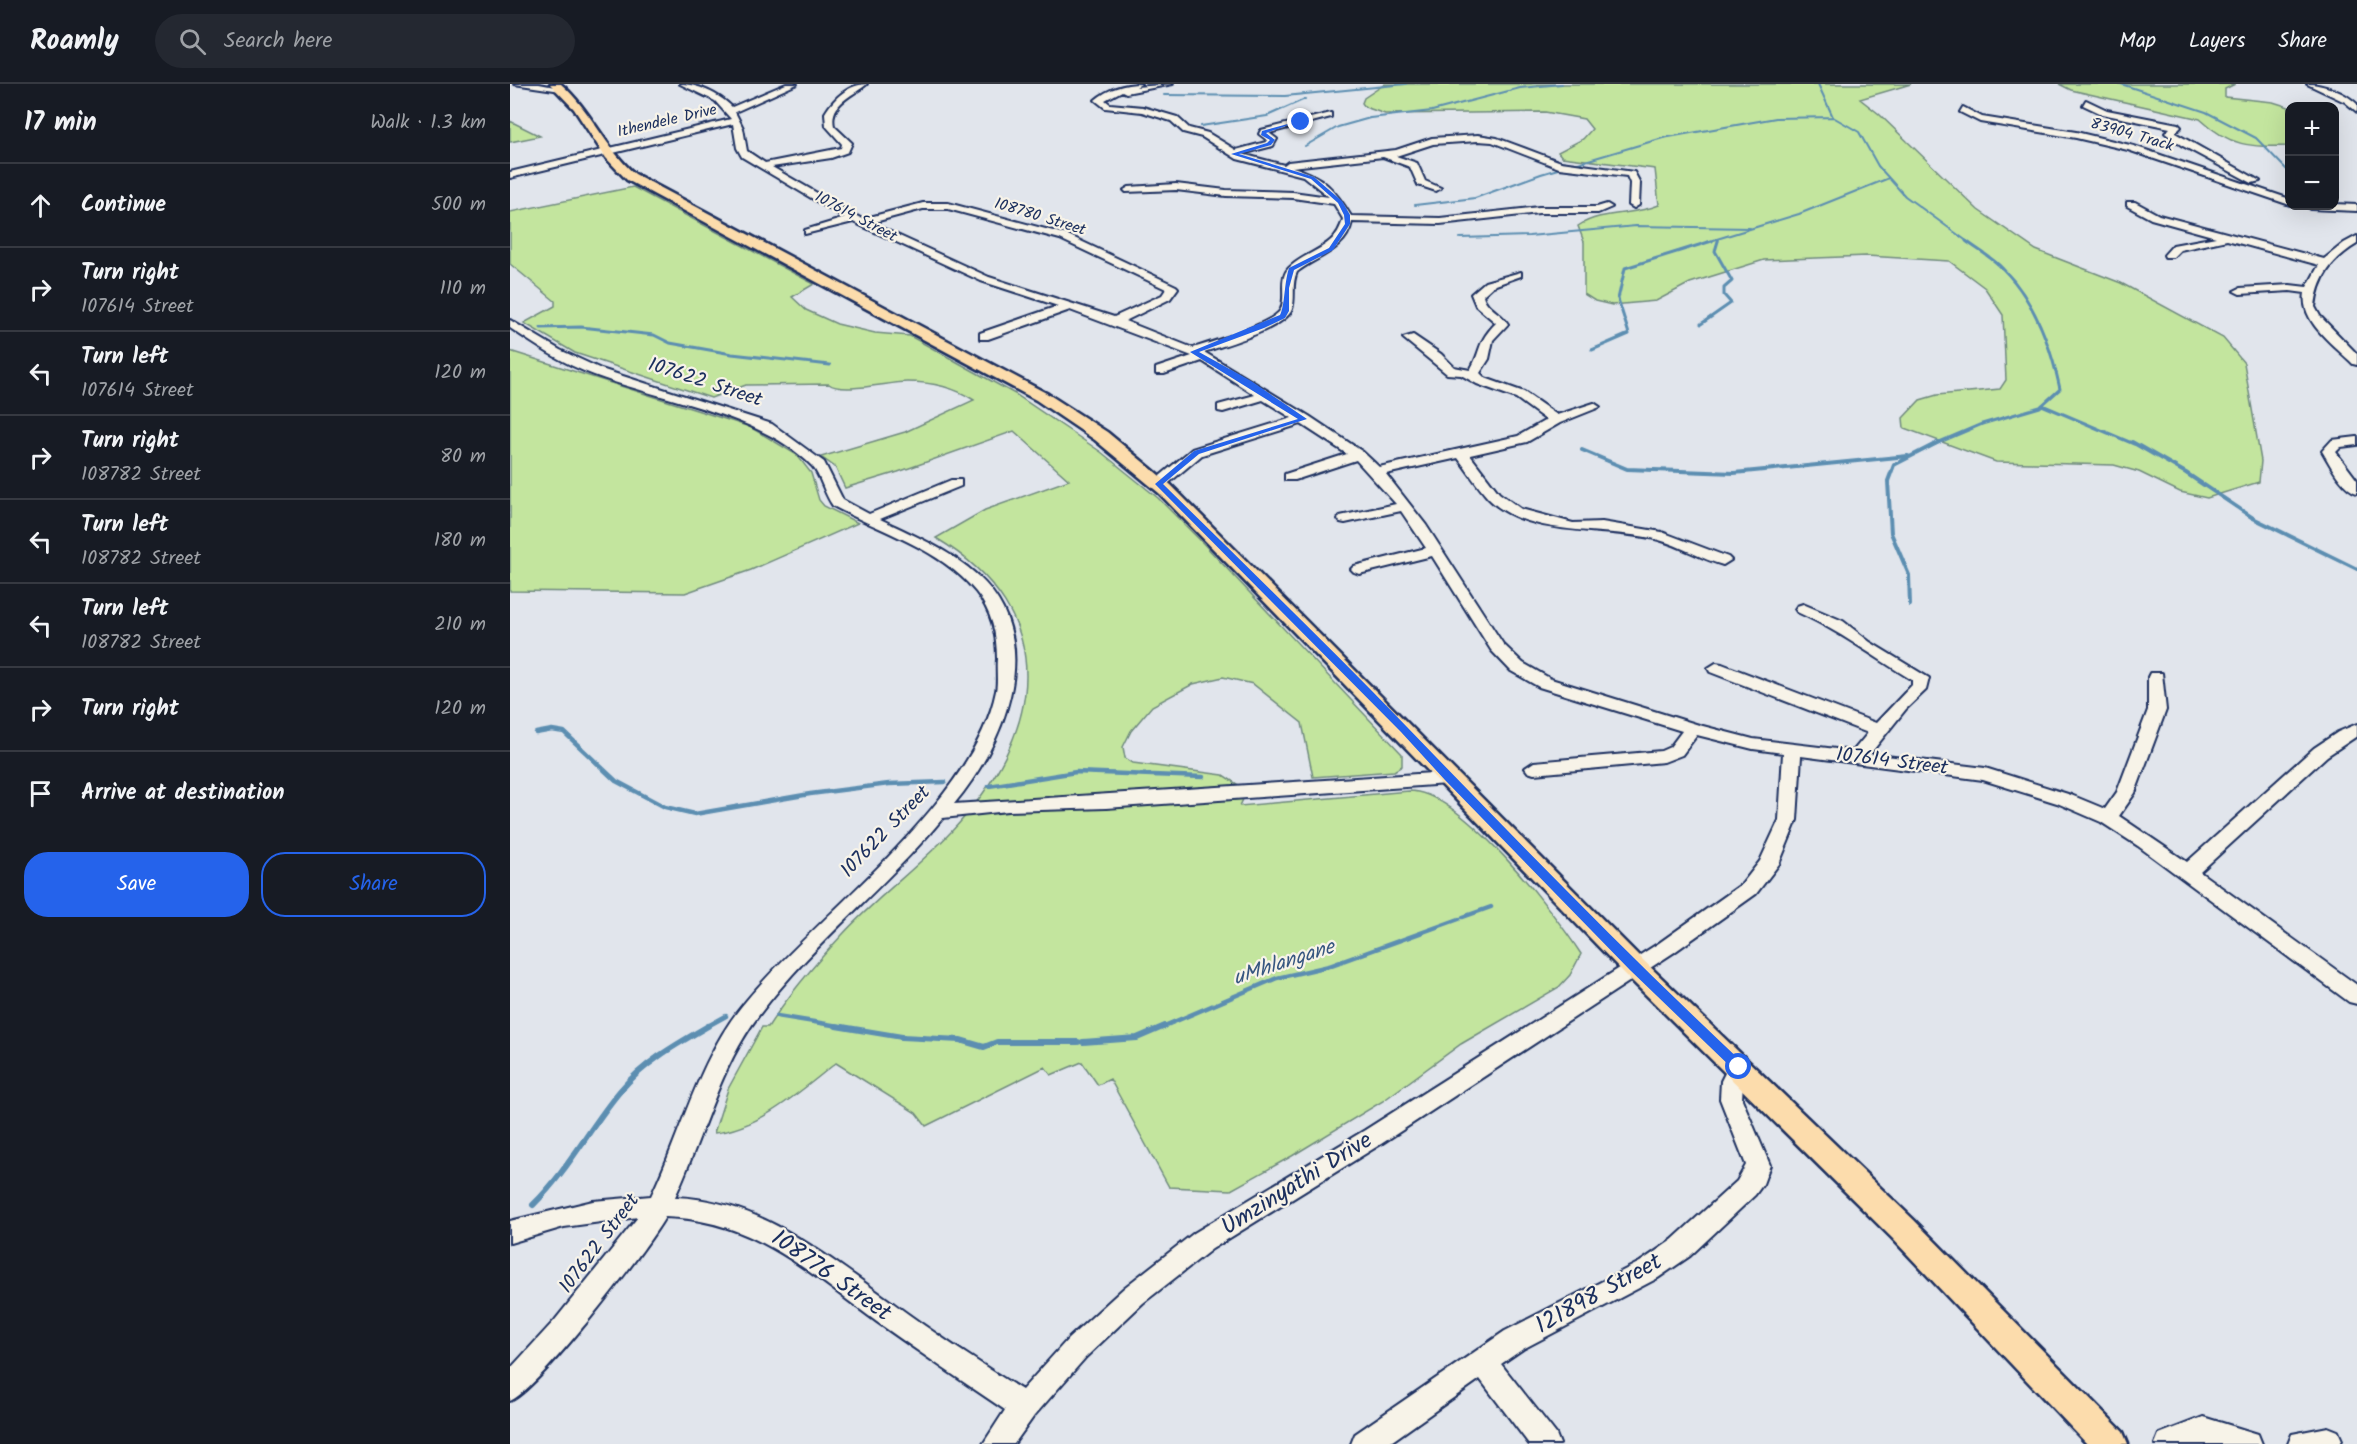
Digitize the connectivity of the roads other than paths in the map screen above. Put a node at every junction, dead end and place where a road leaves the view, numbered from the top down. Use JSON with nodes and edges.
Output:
{"nodes":[{"id":1,"x":518,"y":84,"type":"edge"},
{"id":2,"x":684,"y":84,"type":"edge"},
{"id":3,"x":713,"y":84,"type":"edge"},
{"id":4,"x":793,"y":84,"type":"edge"},
{"id":5,"x":862,"y":84,"type":"edge"},
{"id":6,"x":1137,"y":84,"type":"edge"},
{"id":7,"x":1169,"y":84,"type":"edge"},
{"id":8,"x":2311,"y":84,"type":"edge"},
{"id":9,"x":558,"y":86,"type":"edge"},
{"id":10,"x":694,"y":88,"type":"junction"},
{"id":11,"x":1101,"y":98,"type":"junction"},
{"id":12,"x":2086,"y":103,"type":"dead end"},
{"id":13,"x":2357,"y":109,"type":"edge"},
{"id":14,"x":1964,"y":110,"type":"dead end"},
{"id":15,"x":734,"y":115,"type":"junction"},
{"id":16,"x":1328,"y":115,"type":"dead end"},
{"id":17,"x":605,"y":151,"type":"junction"},
{"id":18,"x":1233,"y":154,"type":"junction"},
{"id":19,"x":1382,"y":155,"type":"junction"},
{"id":20,"x":761,"y":166,"type":"junction"},
{"id":21,"x":1275,"y":166,"type":"junction"},
{"id":22,"x":510,"y":175,"type":"edge"},
{"id":23,"x":1436,"y":188,"type":"dead end"},
{"id":24,"x":1129,"y":190,"type":"dead end"},
{"id":25,"x":2271,"y":196,"type":"junction"},
{"id":26,"x":2285,"y":201,"type":"edge"},
{"id":27,"x":1340,"y":202,"type":"junction"},
{"id":28,"x":2131,"y":204,"type":"dead end"},
{"id":29,"x":1634,"y":205,"type":"dead end"},
{"id":30,"x":1607,"y":207,"type":"dead end"},
{"id":31,"x":2339,"y":207,"type":"edge"},
{"id":32,"x":2357,"y":208,"type":"edge"},
{"id":33,"x":1348,"y":219,"type":"junction"},
{"id":34,"x":858,"y":220,"type":"junction"},
{"id":35,"x":809,"y":232,"type":"dead end"},
{"id":36,"x":2227,"y":239,"type":"junction"},
{"id":37,"x":2357,"y":239,"type":"edge"},
{"id":38,"x":2339,"y":251,"type":"junction"},
{"id":39,"x":2357,"y":252,"type":"edge"},
{"id":40,"x":2169,"y":255,"type":"dead end"},
{"id":41,"x":2325,"y":263,"type":"junction"},
{"id":42,"x":1517,"y":274,"type":"dead end"},
{"id":43,"x":2240,"y":291,"type":"dead end"},
{"id":44,"x":2312,"y":291,"type":"junction"},
{"id":45,"x":1068,"y":307,"type":"junction"},
{"id":46,"x":1115,"y":321,"type":"junction"},
{"id":47,"x":510,"y":323,"type":"edge"},
{"id":48,"x":984,"y":336,"type":"dead end"},
{"id":49,"x":1409,"y":338,"type":"dead end"},
{"id":50,"x":1198,"y":354,"type":"junction"},
{"id":51,"x":2357,"y":360,"type":"edge"},
{"id":52,"x":1160,"y":370,"type":"dead end"},
{"id":53,"x":1477,"y":378,"type":"junction"},
{"id":54,"x":1267,"y":395,"type":"junction"},
{"id":55,"x":1594,"y":407,"type":"dead end"},
{"id":56,"x":1223,"y":408,"type":"dead end"},
{"id":57,"x":1304,"y":419,"type":"junction"},
{"id":58,"x":1555,"y":420,"type":"junction"},
{"id":59,"x":2357,"y":441,"type":"edge"},
{"id":60,"x":1461,"y":453,"type":"junction"},
{"id":61,"x":1358,"y":455,"type":"junction"},
{"id":62,"x":1377,"y":472,"type":"junction"},
{"id":63,"x":1290,"y":477,"type":"dead end"},
{"id":64,"x":956,"y":483,"type":"dead end"},
{"id":65,"x":1159,"y":484,"type":"junction"},
{"id":66,"x":2357,"y":489,"type":"edge"},
{"id":67,"x":1405,"y":506,"type":"junction"},
{"id":68,"x":868,"y":519,"type":"junction"},
{"id":69,"x":1345,"y":519,"type":"dead end"},
{"id":70,"x":1436,"y":551,"type":"junction"},
{"id":71,"x":1722,"y":560,"type":"dead end"},
{"id":72,"x":1359,"y":569,"type":"dead end"},
{"id":73,"x":1803,"y":609,"type":"dead end"},
{"id":74,"x":1716,"y":668,"type":"dead end"},
{"id":75,"x":2156,"y":677,"type":"dead end"},
{"id":76,"x":1693,"y":729,"type":"junction"},
{"id":77,"x":2357,"y":729,"type":"edge"},
{"id":78,"x":1878,"y":730,"type":"junction"},
{"id":79,"x":1792,"y":751,"type":"junction"},
{"id":80,"x":1858,"y":757,"type":"junction"},
{"id":81,"x":1534,"y":768,"type":"dead end"},
{"id":82,"x":1448,"y":778,"type":"junction"},
{"id":83,"x":940,"y":812,"type":"junction"},
{"id":84,"x":2108,"y":818,"type":"junction"},
{"id":85,"x":2189,"y":871,"type":"junction"},
{"id":86,"x":1634,"y":967,"type":"junction"},
{"id":87,"x":2357,"y":996,"type":"edge"},
{"id":88,"x":1739,"y":1067,"type":"junction"},
{"id":89,"x":658,"y":1207,"type":"junction"},
{"id":90,"x":510,"y":1232,"type":"edge"},
{"id":91,"x":1482,"y":1360,"type":"junction"},
{"id":92,"x":510,"y":1388,"type":"edge"},
{"id":93,"x":1024,"y":1407,"type":"junction"},
{"id":94,"x":997,"y":1444,"type":"edge"},
{"id":95,"x":1365,"y":1444,"type":"edge"},
{"id":96,"x":1546,"y":1444,"type":"edge"},
{"id":97,"x":2111,"y":1444,"type":"edge"},
{"id":98,"x":2169,"y":1444,"type":"edge"},
{"id":99,"x":2248,"y":1444,"type":"edge"}],
"edges":[{"from":1,"to":9,"type":"street"},
{"from":2,"to":10,"type":"street"},
{"from":3,"to":10,"type":"street"},
{"from":4,"to":15,"type":"street","name":"Ithendele Drive"},
{"from":5,"to":20,"type":"street"},
{"from":6,"to":11,"type":"street"},
{"from":7,"to":11,"type":"street"},
{"from":8,"to":13,"type":"street"},
{"from":9,"to":17,"type":"main road"},
{"from":10,"to":15,"type":"street"},
{"from":11,"to":18,"type":"street"},
{"from":12,"to":25,"type":"street"},
{"from":14,"to":25,"type":"street","name":"83904 Track"},
{"from":15,"to":17,"type":"street","name":"Ithendele Drive"},
{"from":15,"to":20,"type":"street","name":"107614 Street"},
{"from":16,"to":18,"type":"street"},
{"from":17,"to":22,"type":"street","name":"Ithendele Drive"},
{"from":17,"to":65,"type":"main road"},
{"from":18,"to":21,"type":"street"},
{"from":19,"to":21,"type":"street"},
{"from":19,"to":23,"type":"street"},
{"from":19,"to":29,"type":"street"},
{"from":20,"to":34,"type":"street","name":"107614 Street"},
{"from":21,"to":27,"type":"street"},
{"from":24,"to":27,"type":"street"},
{"from":25,"to":26,"type":"street","name":"83904 Track"},
{"from":27,"to":33,"type":"street"},
{"from":28,"to":36,"type":"street"},
{"from":30,"to":33,"type":"street"},
{"from":31,"to":32,"type":"street"},
{"from":33,"to":50,"type":"street"},
{"from":34,"to":35,"type":"street"},
{"from":34,"to":45,"type":"street","name":"107614 Street"},
{"from":34,"to":46,"type":"street","name":"108780 Street"},
{"from":36,"to":40,"type":"street"},
{"from":36,"to":41,"type":"street"},
{"from":37,"to":38,"type":"street"},
{"from":38,"to":39,"type":"street"},
{"from":38,"to":41,"type":"street"},
{"from":41,"to":44,"type":"street"},
{"from":42,"to":53,"type":"street"},
{"from":43,"to":44,"type":"street"},
{"from":44,"to":51,"type":"street"},
{"from":45,"to":46,"type":"street","name":"107614 Street"},
{"from":45,"to":48,"type":"street"},
{"from":46,"to":50,"type":"street","name":"107614 Street"},
{"from":47,"to":68,"type":"street","name":"107622 Street"},
{"from":49,"to":53,"type":"street"},
{"from":50,"to":52,"type":"street"},
{"from":50,"to":54,"type":"street","name":"107614 Street"},
{"from":53,"to":58,"type":"street"},
{"from":54,"to":56,"type":"street"},
{"from":54,"to":57,"type":"street","name":"107614 Street"},
{"from":55,"to":58,"type":"street"},
{"from":57,"to":61,"type":"street","name":"107614 Street"},
{"from":57,"to":65,"type":"street"},
{"from":58,"to":60,"type":"street"},
{"from":59,"to":66,"type":"street"},
{"from":60,"to":62,"type":"street"},
{"from":60,"to":71,"type":"street"},
{"from":61,"to":62,"type":"street","name":"107614 Street"},
{"from":61,"to":63,"type":"street"},
{"from":62,"to":67,"type":"street","name":"107614 Street"},
{"from":64,"to":68,"type":"street"},
{"from":65,"to":82,"type":"main road"},
{"from":67,"to":69,"type":"street"},
{"from":67,"to":70,"type":"street","name":"107614 Street"},
{"from":68,"to":83,"type":"street","name":"107622 Street"},
{"from":70,"to":72,"type":"street"},
{"from":70,"to":76,"type":"street","name":"107614 Street"},
{"from":73,"to":78,"type":"street"},
{"from":74,"to":78,"type":"street"},
{"from":75,"to":84,"type":"street"},
{"from":76,"to":79,"type":"street","name":"107614 Street"},
{"from":76,"to":81,"type":"street"},
{"from":77,"to":85,"type":"street"},
{"from":78,"to":80,"type":"street"},
{"from":79,"to":80,"type":"street","name":"107614 Street"},
{"from":79,"to":86,"type":"street","name":"Umzinyathi Drive"},
{"from":80,"to":84,"type":"street","name":"107614 Street"},
{"from":82,"to":83,"type":"street"},
{"from":82,"to":86,"type":"main road"},
{"from":83,"to":89,"type":"street","name":"107622 Street"},
{"from":84,"to":85,"type":"street","name":"107614 Street"},
{"from":85,"to":87,"type":"street","name":"107614 Street"},
{"from":86,"to":88,"type":"main road"},
{"from":86,"to":93,"type":"street","name":"Umzinyathi Drive"},
{"from":88,"to":91,"type":"street","name":"121898 Street"},
{"from":88,"to":97,"type":"main road"},
{"from":89,"to":90,"type":"street","name":"108776 Street"},
{"from":89,"to":92,"type":"street","name":"107622 Street"},
{"from":89,"to":93,"type":"street","name":"108776 Street"},
{"from":91,"to":95,"type":"street","name":"121898 Street"},
{"from":91,"to":96,"type":"street"},
{"from":93,"to":94,"type":"street","name":"Umzinyathi Drive"},
{"from":98,"to":99,"type":"street"}]}
